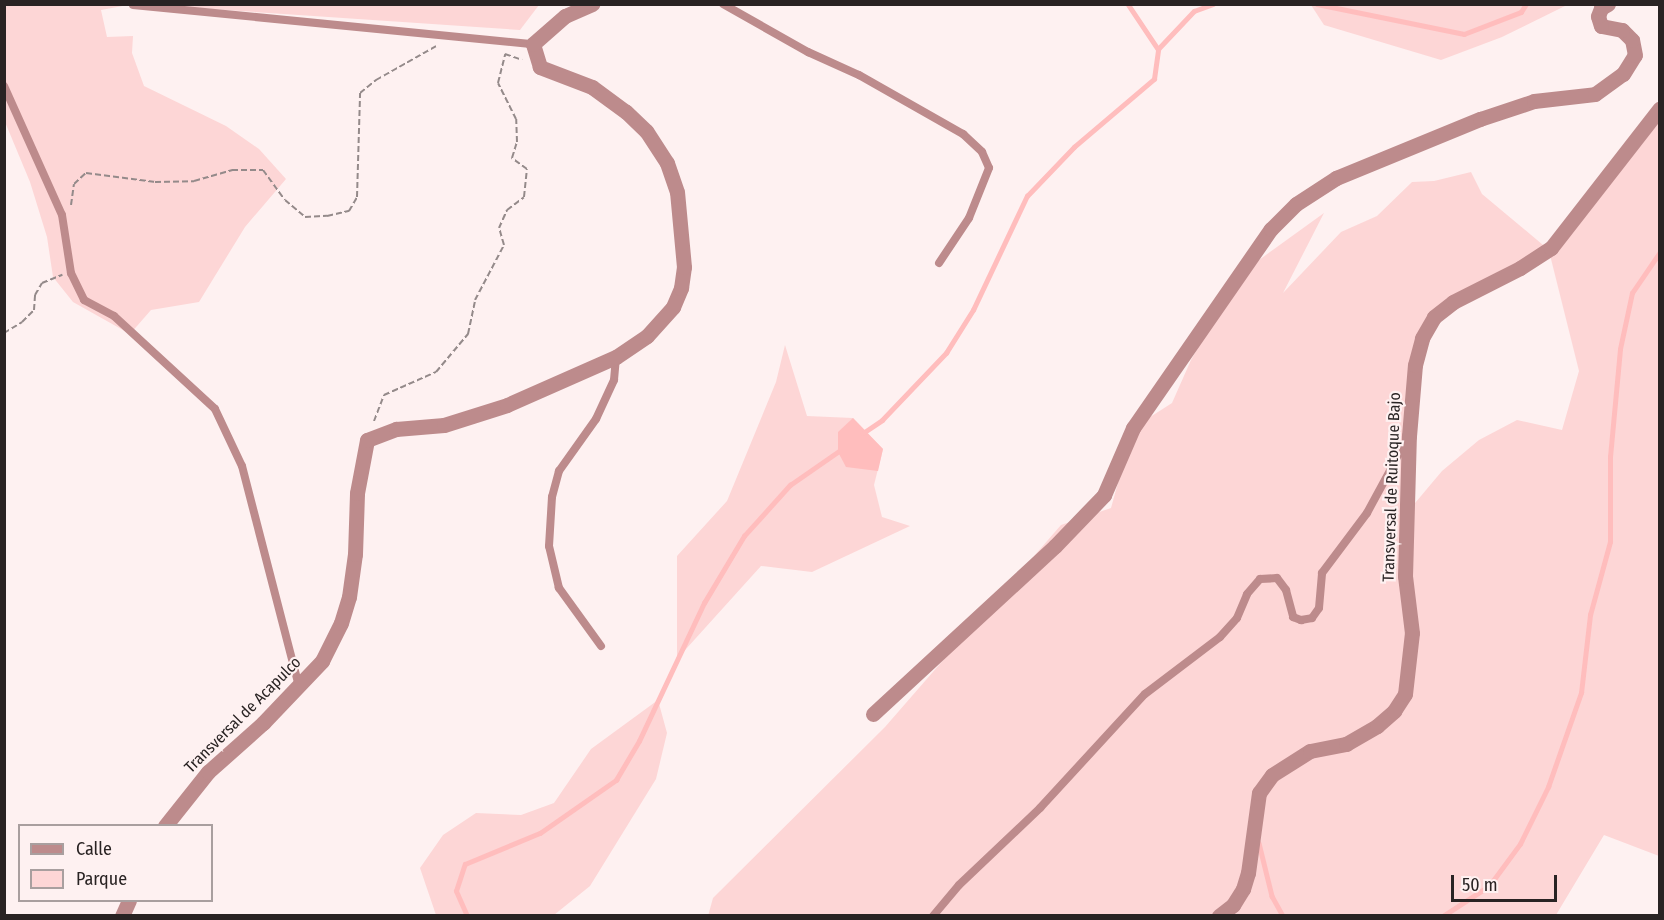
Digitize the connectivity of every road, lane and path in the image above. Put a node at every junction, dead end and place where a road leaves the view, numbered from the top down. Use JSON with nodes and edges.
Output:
{"nodes":[{"id":1,"x":592,"y":4,"type":"edge"},
{"id":2,"x":723,"y":4,"type":"edge"},
{"id":3,"x":1608,"y":4,"type":"edge"},
{"id":4,"x":133,"y":5,"type":"edge"},
{"id":5,"x":459,"y":37,"type":"junction"},
{"id":6,"x":533,"y":44,"type":"junction"},
{"id":7,"x":540,"y":67,"type":"junction"},
{"id":8,"x":4,"y":86,"type":"edge"},
{"id":9,"x":1659,"y":108,"type":"edge"},
{"id":10,"x":71,"y":214,"type":"dead end"},
{"id":11,"x":939,"y":263,"type":"dead end"},
{"id":12,"x":71,"y":273,"type":"junction"},
{"id":13,"x":4,"y":333,"type":"edge"},
{"id":14,"x":616,"y":357,"type":"junction"},
{"id":15,"x":1409,"y":436,"type":"junction"},
{"id":16,"x":367,"y":440,"type":"junction"},
{"id":17,"x":601,"y":646,"type":"dead end"},
{"id":18,"x":299,"y":686,"type":"junction"},
{"id":19,"x":873,"y":714,"type":"dead end"},
{"id":20,"x":166,"y":824,"type":"edge"},
{"id":21,"x":933,"y":915,"type":"edge"},
{"id":22,"x":1219,"y":915,"type":"edge"}],
"edges":[{"from":1,"to":6,"type":"street"},
{"from":2,"to":11,"type":"lane"},
{"from":3,"to":19,"type":"street"},
{"from":4,"to":5,"type":"lane"},
{"from":5,"to":6,"type":"lane"},
{"from":5,"to":10,"type":"path"},
{"from":6,"to":7,"type":"street"},
{"from":7,"to":14,"type":"street"},
{"from":7,"to":16,"type":"path"},
{"from":8,"to":12,"type":"lane"},
{"from":9,"to":15,"type":"street","name":"Transversal de Ruitoque Bajo"},
{"from":12,"to":13,"type":"path"},
{"from":12,"to":18,"type":"lane"},
{"from":14,"to":16,"type":"street"},
{"from":14,"to":17,"type":"lane"},
{"from":15,"to":21,"type":"lane"},
{"from":15,"to":22,"type":"street","name":"Transversal de Ruitoque Bajo"},
{"from":16,"to":18,"type":"street","name":"Transversal de Acapulco"},
{"from":18,"to":20,"type":"street","name":"Transversal de Acapulco"}]}
